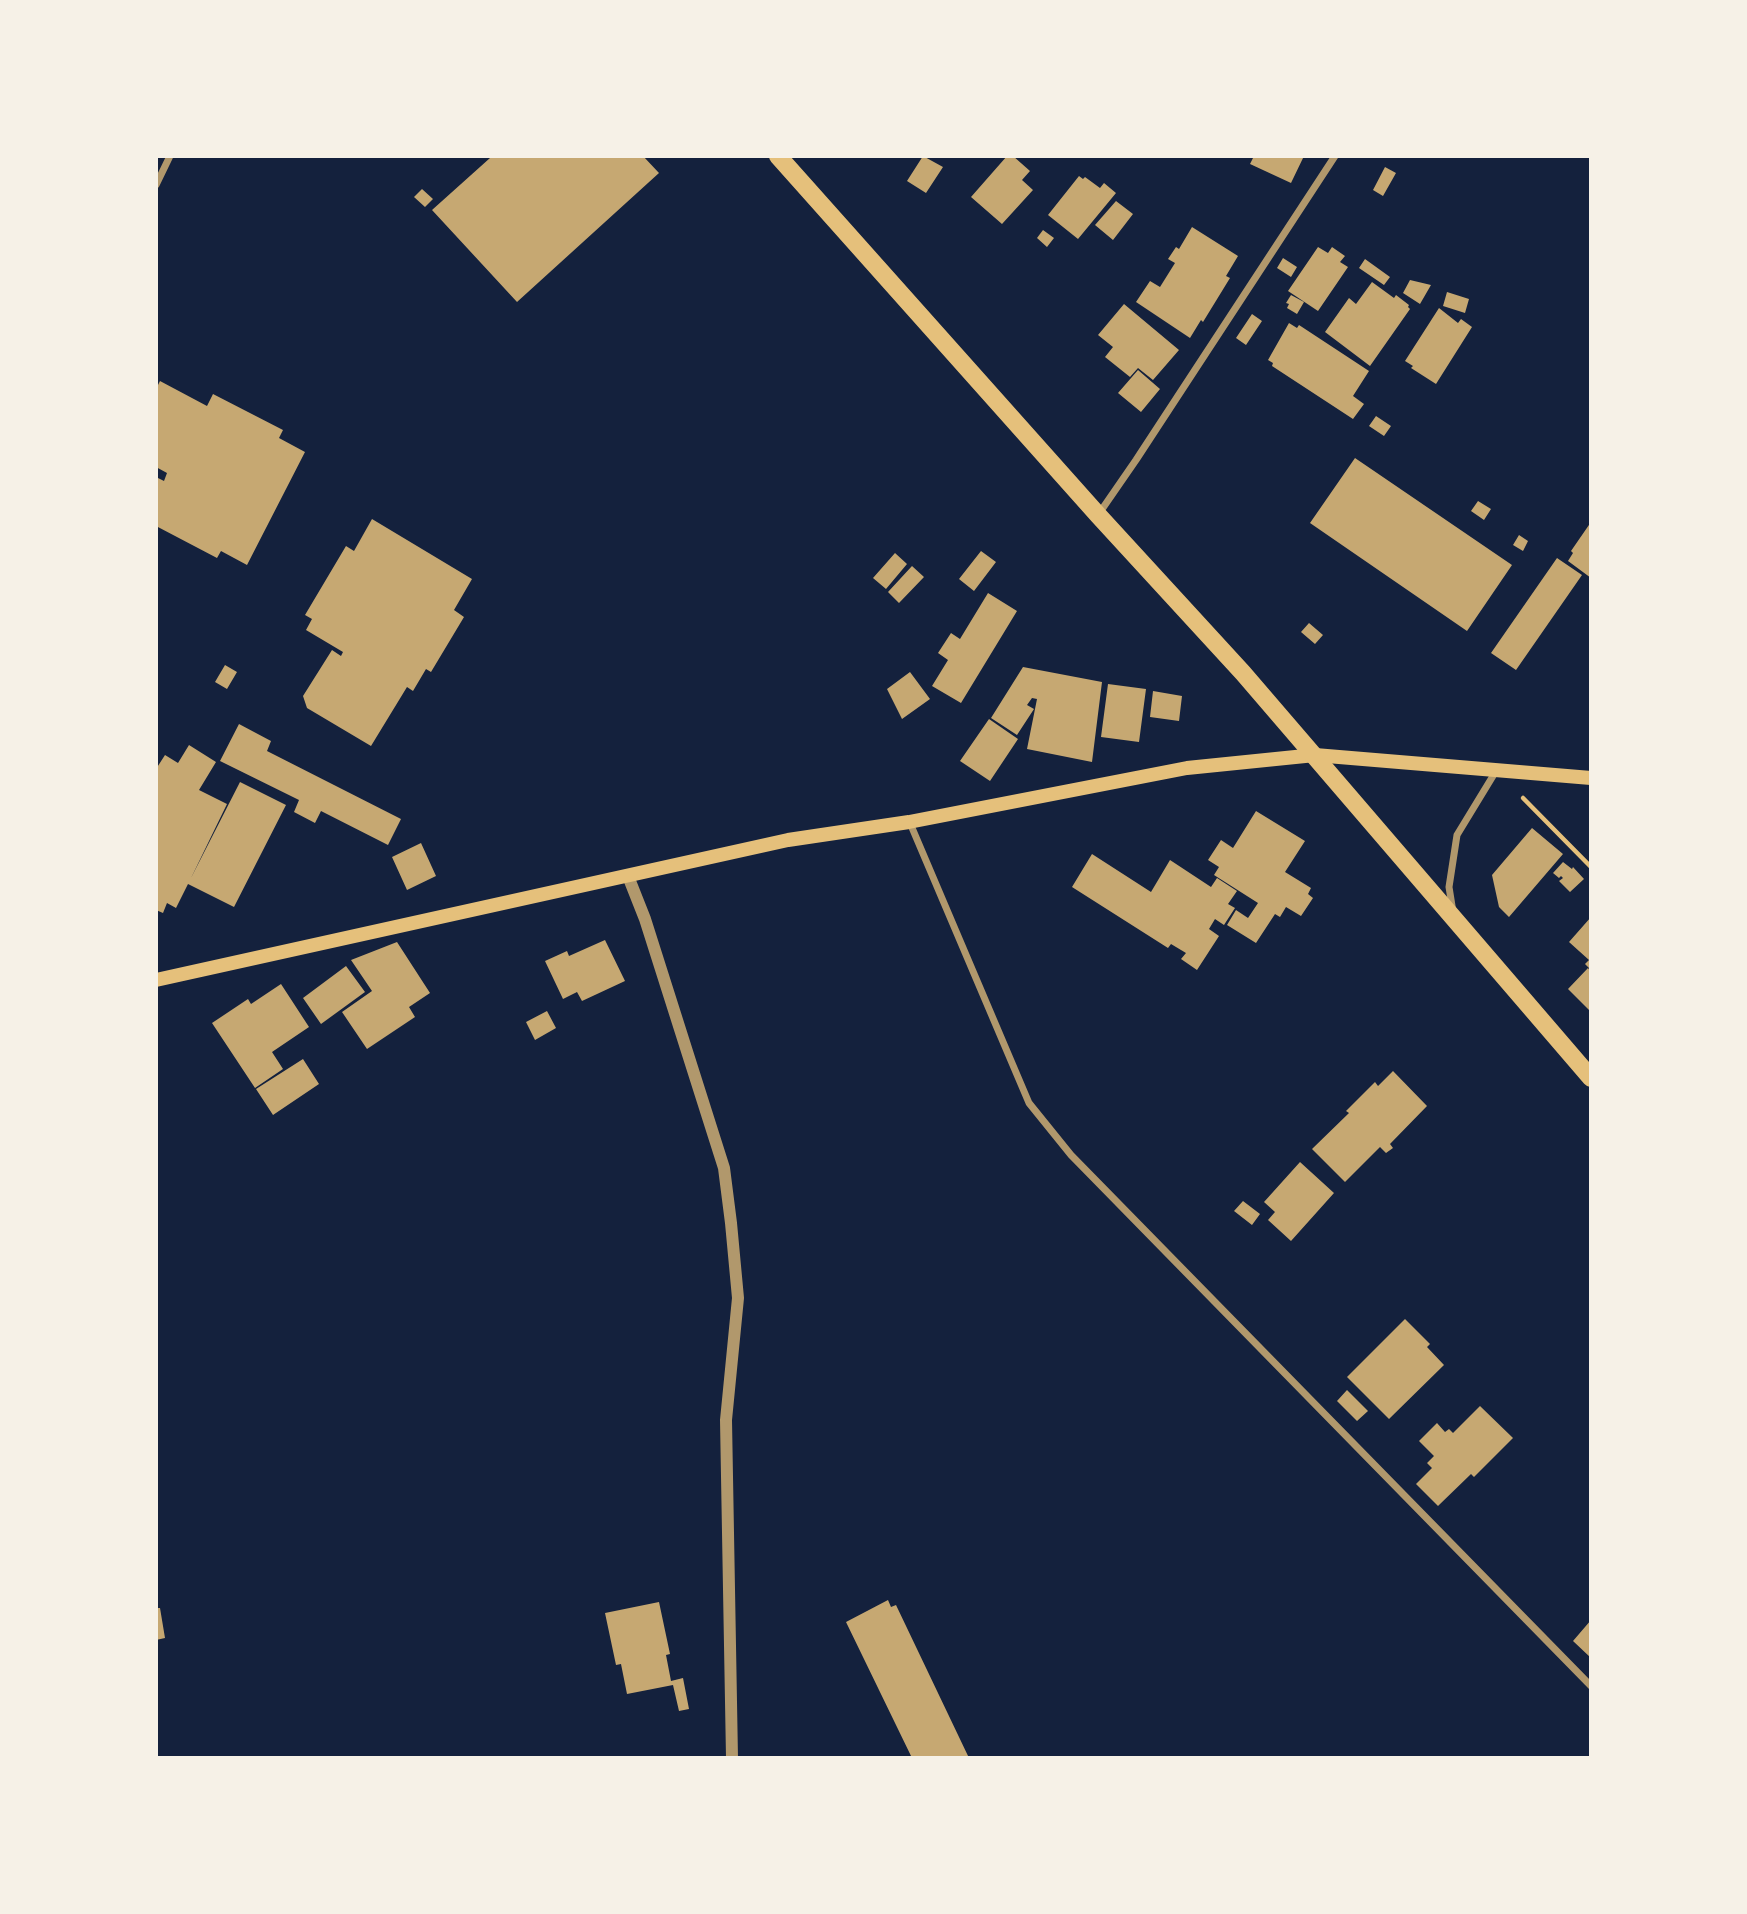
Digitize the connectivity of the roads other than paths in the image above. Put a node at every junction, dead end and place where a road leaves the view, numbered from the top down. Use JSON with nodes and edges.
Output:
{"nodes":[{"id":1,"x":170,"y":156,"type":"edge"},
{"id":2,"x":778,"y":156,"type":"edge"},
{"id":3,"x":1335,"y":156,"type":"edge"},
{"id":4,"x":156,"y":185,"type":"edge"},
{"id":5,"x":1098,"y":514,"type":"junction"},
{"id":6,"x":1315,"y":755,"type":"junction"},
{"id":7,"x":1496,"y":770,"type":"junction"},
{"id":8,"x":1591,"y":778,"type":"edge"},
{"id":9,"x":909,"y":822,"type":"junction"},
{"id":10,"x":628,"y":876,"type":"junction"},
{"id":11,"x":1454,"y":918,"type":"junction"},
{"id":12,"x":156,"y":980,"type":"edge"},
{"id":13,"x":1591,"y":1078,"type":"edge"},
{"id":14,"x":1591,"y":1686,"type":"edge"},
{"id":15,"x":733,"y":1758,"type":"edge"}],
"edges":[{"from":1,"to":4,"type":"street"},
{"from":2,"to":5,"type":"main road"},
{"from":3,"to":5,"type":"street"},
{"from":5,"to":6,"type":"main road"},
{"from":6,"to":7,"type":"main road"},
{"from":6,"to":9,"type":"main road"},
{"from":6,"to":11,"type":"main road"},
{"from":7,"to":8,"type":"main road"},
{"from":7,"to":11,"type":"street"},
{"from":9,"to":10,"type":"main road"},
{"from":9,"to":14,"type":"street"},
{"from":10,"to":12,"type":"main road"},
{"from":10,"to":15,"type":"street"},
{"from":11,"to":13,"type":"main road"}]}
